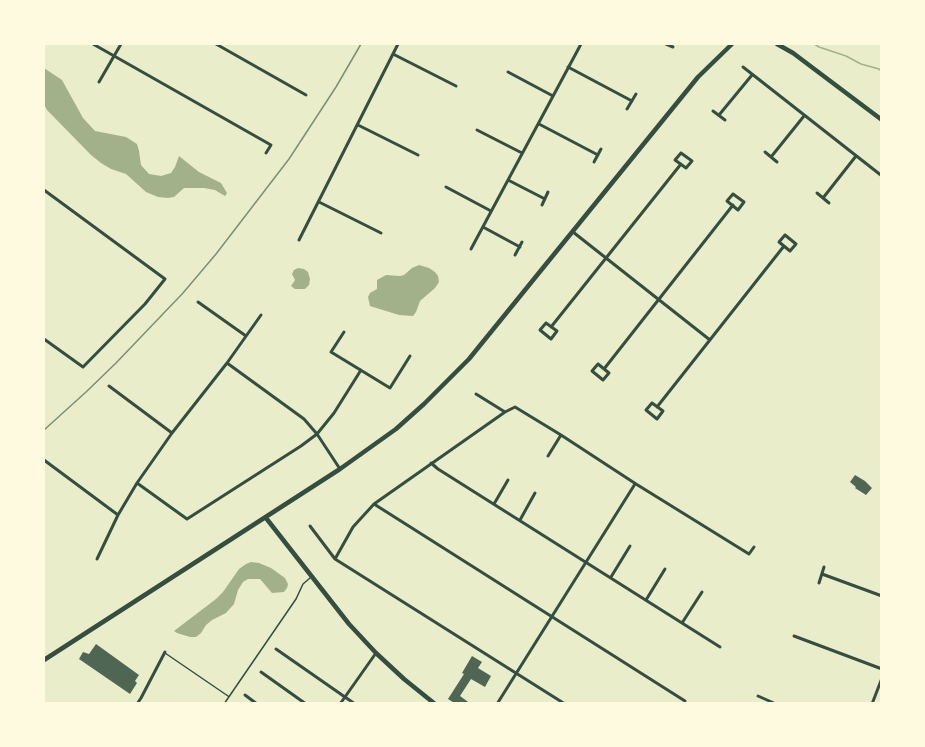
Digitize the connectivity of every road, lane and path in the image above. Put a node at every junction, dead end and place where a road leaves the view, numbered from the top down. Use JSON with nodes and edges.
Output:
{"nodes":[{"id":1,"x":93,"y":44,"type":"edge"},
{"id":2,"x":121,"y":44,"type":"edge"},
{"id":3,"x":216,"y":44,"type":"edge"},
{"id":4,"x":398,"y":44,"type":"edge"},
{"id":5,"x":580,"y":44,"type":"edge"},
{"id":6,"x":666,"y":44,"type":"edge"},
{"id":7,"x":732,"y":44,"type":"edge"},
{"id":8,"x":777,"y":44,"type":"edge"},
{"id":9,"x":783,"y":44,"type":"edge"},
{"id":10,"x":673,"y":47,"type":"dead end"},
{"id":11,"x":793,"y":53,"type":"junction"},
{"id":12,"x":393,"y":54,"type":"junction"},
{"id":13,"x":114,"y":55,"type":"junction"},
{"id":14,"x":568,"y":67,"type":"junction"},
{"id":15,"x":743,"y":67,"type":"dead end"},
{"id":16,"x":508,"y":72,"type":"dead end"},
{"id":17,"x":752,"y":74,"type":"junction"},
{"id":18,"x":99,"y":82,"type":"dead end"},
{"id":19,"x":456,"y":86,"type":"dead end"},
{"id":20,"x":636,"y":94,"type":"dead end"},
{"id":21,"x":306,"y":95,"type":"dead end"},
{"id":22,"x":553,"y":96,"type":"junction"},
{"id":23,"x":632,"y":101,"type":"junction"},
{"id":24,"x":627,"y":109,"type":"dead end"},
{"id":25,"x":713,"y":111,"type":"dead end"},
{"id":26,"x":804,"y":115,"type":"junction"},
{"id":27,"x":719,"y":116,"type":"junction"},
{"id":28,"x":725,"y":120,"type":"dead end"},
{"id":29,"x":882,"y":120,"type":"edge"},
{"id":30,"x":538,"y":123,"type":"junction"},
{"id":31,"x":357,"y":124,"type":"junction"},
{"id":32,"x":477,"y":130,"type":"dead end"},
{"id":33,"x":601,"y":149,"type":"dead end"},
{"id":34,"x":765,"y":152,"type":"dead end"},
{"id":35,"x":266,"y":153,"type":"dead end"},
{"id":36,"x":522,"y":153,"type":"junction"},
{"id":37,"x":418,"y":155,"type":"dead end"},
{"id":38,"x":598,"y":155,"type":"junction"},
{"id":39,"x":856,"y":156,"type":"junction"},
{"id":40,"x":771,"y":157,"type":"junction"},
{"id":41,"x":594,"y":162,"type":"dead end"},
{"id":42,"x":777,"y":162,"type":"dead end"},
{"id":43,"x":681,"y":164,"type":"junction"},
{"id":44,"x":882,"y":176,"type":"edge"},
{"id":45,"x":508,"y":180,"type":"junction"},
{"id":46,"x":446,"y":187,"type":"dead end"},
{"id":47,"x":44,"y":190,"type":"edge"},
{"id":48,"x":548,"y":192,"type":"dead end"},
{"id":49,"x":817,"y":193,"type":"dead end"},
{"id":50,"x":823,"y":198,"type":"junction"},
{"id":51,"x":545,"y":199,"type":"junction"},
{"id":52,"x":319,"y":202,"type":"junction"},
{"id":53,"x":829,"y":203,"type":"dead end"},
{"id":54,"x":542,"y":205,"type":"dead end"},
{"id":55,"x":733,"y":206,"type":"junction"},
{"id":56,"x":491,"y":211,"type":"junction"},
{"id":57,"x":483,"y":227,"type":"junction"},
{"id":58,"x":573,"y":232,"type":"junction"},
{"id":59,"x":381,"y":233,"type":"dead end"},
{"id":60,"x":299,"y":240,"type":"dead end"},
{"id":61,"x":522,"y":242,"type":"dead end"},
{"id":62,"x":784,"y":246,"type":"junction"},
{"id":63,"x":520,"y":247,"type":"junction"},
{"id":64,"x":471,"y":249,"type":"dead end"},
{"id":65,"x":515,"y":255,"type":"dead end"},
{"id":66,"x":606,"y":258,"type":"junction"},
{"id":67,"x":659,"y":299,"type":"junction"},
{"id":68,"x":198,"y":302,"type":"dead end"},
{"id":69,"x":261,"y":315,"type":"dead end"},
{"id":70,"x":551,"y":327,"type":"junction"},
{"id":71,"x":344,"y":332,"type":"dead end"},
{"id":72,"x":246,"y":336,"type":"junction"},
{"id":73,"x":44,"y":339,"type":"edge"},
{"id":74,"x":710,"y":340,"type":"junction"},
{"id":75,"x":410,"y":356,"type":"dead end"},
{"id":76,"x":226,"y":363,"type":"junction"},
{"id":77,"x":604,"y":369,"type":"junction"},
{"id":78,"x":361,"y":370,"type":"junction"},
{"id":79,"x":109,"y":386,"type":"dead end"},
{"id":80,"x":476,"y":394,"type":"dead end"},
{"id":81,"x":657,"y":407,"type":"junction"},
{"id":82,"x":505,"y":412,"type":"junction"},
{"id":83,"x":172,"y":433,"type":"junction"},
{"id":84,"x":317,"y":434,"type":"junction"},
{"id":85,"x":561,"y":435,"type":"junction"},
{"id":86,"x":548,"y":456,"type":"dead end"},
{"id":87,"x":44,"y":460,"type":"edge"},
{"id":88,"x":431,"y":463,"type":"junction"},
{"id":89,"x":340,"y":469,"type":"junction"},
{"id":90,"x":508,"y":480,"type":"dead end"},
{"id":91,"x":136,"y":483,"type":"junction"},
{"id":92,"x":636,"y":484,"type":"junction"},
{"id":93,"x":535,"y":493,"type":"dead end"},
{"id":94,"x":374,"y":504,"type":"junction"},
{"id":95,"x":494,"y":504,"type":"junction"},
{"id":96,"x":118,"y":515,"type":"junction"},
{"id":97,"x":266,"y":518,"type":"junction"},
{"id":98,"x":520,"y":520,"type":"junction"},
{"id":99,"x":310,"y":526,"type":"dead end"},
{"id":100,"x":630,"y":546,"type":"dead end"},
{"id":101,"x":754,"y":547,"type":"dead end"},
{"id":102,"x":97,"y":559,"type":"dead end"},
{"id":103,"x":335,"y":559,"type":"junction"},
{"id":104,"x":587,"y":562,"type":"junction"},
{"id":105,"x":824,"y":567,"type":"dead end"},
{"id":106,"x":665,"y":569,"type":"dead end"},
{"id":107,"x":822,"y":574,"type":"junction"},
{"id":108,"x":311,"y":577,"type":"junction"},
{"id":109,"x":610,"y":577,"type":"junction"},
{"id":110,"x":819,"y":583,"type":"dead end"},
{"id":111,"x":702,"y":592,"type":"dead end"},
{"id":112,"x":882,"y":596,"type":"edge"},
{"id":113,"x":646,"y":600,"type":"junction"},
{"id":114,"x":551,"y":617,"type":"junction"},
{"id":115,"x":682,"y":623,"type":"junction"},
{"id":116,"x":794,"y":636,"type":"dead end"},
{"id":117,"x":720,"y":647,"type":"dead end"},
{"id":118,"x":276,"y":649,"type":"dead end"},
{"id":119,"x":165,"y":652,"type":"joint"},
{"id":120,"x":376,"y":653,"type":"junction"},
{"id":121,"x":44,"y":660,"type":"edge"},
{"id":122,"x":882,"y":669,"type":"edge"},
{"id":123,"x":261,"y":672,"type":"dead end"},
{"id":124,"x":517,"y":672,"type":"junction"},
{"id":125,"x":882,"y":678,"type":"edge"},
{"id":126,"x":245,"y":695,"type":"dead end"},
{"id":127,"x":758,"y":696,"type":"dead end"},
{"id":128,"x":229,"y":697,"type":"junction"},
{"id":129,"x":345,"y":697,"type":"junction"},
{"id":130,"x":685,"y":701,"type":"dead end"},
{"id":131,"x":137,"y":704,"type":"edge"},
{"id":132,"x":224,"y":704,"type":"edge"},
{"id":133,"x":257,"y":704,"type":"edge"},
{"id":134,"x":306,"y":704,"type":"edge"},
{"id":135,"x":340,"y":704,"type":"edge"},
{"id":136,"x":355,"y":704,"type":"edge"},
{"id":137,"x":435,"y":704,"type":"edge"},
{"id":138,"x":497,"y":704,"type":"edge"},
{"id":139,"x":566,"y":704,"type":"edge"},
{"id":140,"x":776,"y":704,"type":"edge"},
{"id":141,"x":872,"y":704,"type":"edge"}],
"edges":[{"from":1,"to":13,"type":"street"},
{"from":2,"to":13,"type":"street"},
{"from":3,"to":21,"type":"street"},
{"from":4,"to":12,"type":"street"},
{"from":5,"to":14,"type":"street"},
{"from":6,"to":10,"type":"street"},
{"from":7,"to":58,"type":"street"},
{"from":8,"to":11,"type":"street"},
{"from":9,"to":11,"type":"street"},
{"from":11,"to":29,"type":"street"},
{"from":12,"to":19,"type":"street"},
{"from":12,"to":31,"type":"street"},
{"from":13,"to":18,"type":"street"},
{"from":13,"to":35,"type":"street"},
{"from":14,"to":22,"type":"street"},
{"from":14,"to":23,"type":"street"},
{"from":15,"to":17,"type":"street"},
{"from":16,"to":22,"type":"street"},
{"from":17,"to":26,"type":"street"},
{"from":17,"to":27,"type":"street"},
{"from":20,"to":23,"type":"street"},
{"from":22,"to":30,"type":"street"},
{"from":23,"to":24,"type":"street"},
{"from":25,"to":27,"type":"street"},
{"from":26,"to":39,"type":"street"},
{"from":26,"to":40,"type":"street"},
{"from":27,"to":28,"type":"street"},
{"from":30,"to":36,"type":"street"},
{"from":30,"to":38,"type":"street"},
{"from":31,"to":37,"type":"street"},
{"from":31,"to":52,"type":"street"},
{"from":32,"to":36,"type":"street"},
{"from":33,"to":38,"type":"street"},
{"from":34,"to":40,"type":"street"},
{"from":36,"to":45,"type":"street"},
{"from":38,"to":41,"type":"street"},
{"from":39,"to":44,"type":"street"},
{"from":39,"to":50,"type":"street"},
{"from":40,"to":42,"type":"street"},
{"from":43,"to":43,"type":"street"},
{"from":43,"to":66,"type":"street"},
{"from":45,"to":51,"type":"street"},
{"from":45,"to":56,"type":"street"},
{"from":46,"to":56,"type":"street"},
{"from":47,"to":73,"type":"street"},
{"from":48,"to":51,"type":"street"},
{"from":49,"to":50,"type":"street"},
{"from":50,"to":53,"type":"street"},
{"from":51,"to":54,"type":"street"},
{"from":52,"to":59,"type":"street"},
{"from":52,"to":60,"type":"street"},
{"from":55,"to":55,"type":"street"},
{"from":55,"to":67,"type":"street"},
{"from":56,"to":57,"type":"street"},
{"from":57,"to":63,"type":"street"},
{"from":57,"to":64,"type":"street"},
{"from":58,"to":66,"type":"street"},
{"from":58,"to":89,"type":"street"},
{"from":61,"to":63,"type":"street"},
{"from":62,"to":62,"type":"street"},
{"from":62,"to":74,"type":"street"},
{"from":63,"to":65,"type":"street"},
{"from":66,"to":67,"type":"street"},
{"from":66,"to":70,"type":"street"},
{"from":67,"to":74,"type":"street"},
{"from":67,"to":77,"type":"street"},
{"from":68,"to":72,"type":"street"},
{"from":69,"to":72,"type":"street"},
{"from":70,"to":70,"type":"street"},
{"from":71,"to":78,"type":"street"},
{"from":72,"to":76,"type":"street"},
{"from":74,"to":81,"type":"street"},
{"from":75,"to":78,"type":"street"},
{"from":76,"to":83,"type":"street"},
{"from":76,"to":84,"type":"street"},
{"from":77,"to":77,"type":"street"},
{"from":78,"to":84,"type":"street"},
{"from":79,"to":83,"type":"street"},
{"from":80,"to":82,"type":"street"},
{"from":81,"to":81,"type":"street"},
{"from":82,"to":85,"type":"street"},
{"from":82,"to":88,"type":"street"},
{"from":83,"to":91,"type":"street"},
{"from":84,"to":89,"type":"street"},
{"from":84,"to":91,"type":"street"},
{"from":85,"to":86,"type":"street"},
{"from":85,"to":92,"type":"street"},
{"from":87,"to":96,"type":"street"},
{"from":88,"to":94,"type":"street"},
{"from":88,"to":95,"type":"street"},
{"from":89,"to":97,"type":"street"},
{"from":90,"to":95,"type":"street"},
{"from":91,"to":96,"type":"street"},
{"from":92,"to":101,"type":"street"},
{"from":92,"to":104,"type":"street"},
{"from":93,"to":98,"type":"street"},
{"from":94,"to":103,"type":"street"},
{"from":94,"to":114,"type":"street"},
{"from":95,"to":98,"type":"street"},
{"from":96,"to":102,"type":"street"},
{"from":97,"to":108,"type":"street"},
{"from":97,"to":121,"type":"street"},
{"from":98,"to":104,"type":"street"},
{"from":99,"to":103,"type":"street"},
{"from":100,"to":109,"type":"street"},
{"from":103,"to":124,"type":"street"},
{"from":104,"to":109,"type":"street"},
{"from":104,"to":114,"type":"street"},
{"from":105,"to":107,"type":"street"},
{"from":106,"to":113,"type":"street"},
{"from":107,"to":110,"type":"street"},
{"from":107,"to":112,"type":"street"},
{"from":108,"to":120,"type":"street"},
{"from":108,"to":128,"type":"lane"},
{"from":109,"to":113,"type":"street"},
{"from":111,"to":115,"type":"street"},
{"from":113,"to":115,"type":"street"},
{"from":114,"to":124,"type":"street"},
{"from":114,"to":130,"type":"street"},
{"from":115,"to":117,"type":"street"},
{"from":116,"to":122,"type":"street"},
{"from":118,"to":129,"type":"street"},
{"from":119,"to":128,"type":"lane"},
{"from":119,"to":131,"type":"street"},
{"from":120,"to":129,"type":"street"},
{"from":120,"to":137,"type":"street"},
{"from":123,"to":134,"type":"street"},
{"from":124,"to":138,"type":"street"},
{"from":124,"to":139,"type":"street"},
{"from":125,"to":141,"type":"street"},
{"from":126,"to":133,"type":"street"},
{"from":127,"to":140,"type":"street"},
{"from":128,"to":132,"type":"lane"},
{"from":129,"to":135,"type":"street"},
{"from":129,"to":136,"type":"street"}]}
